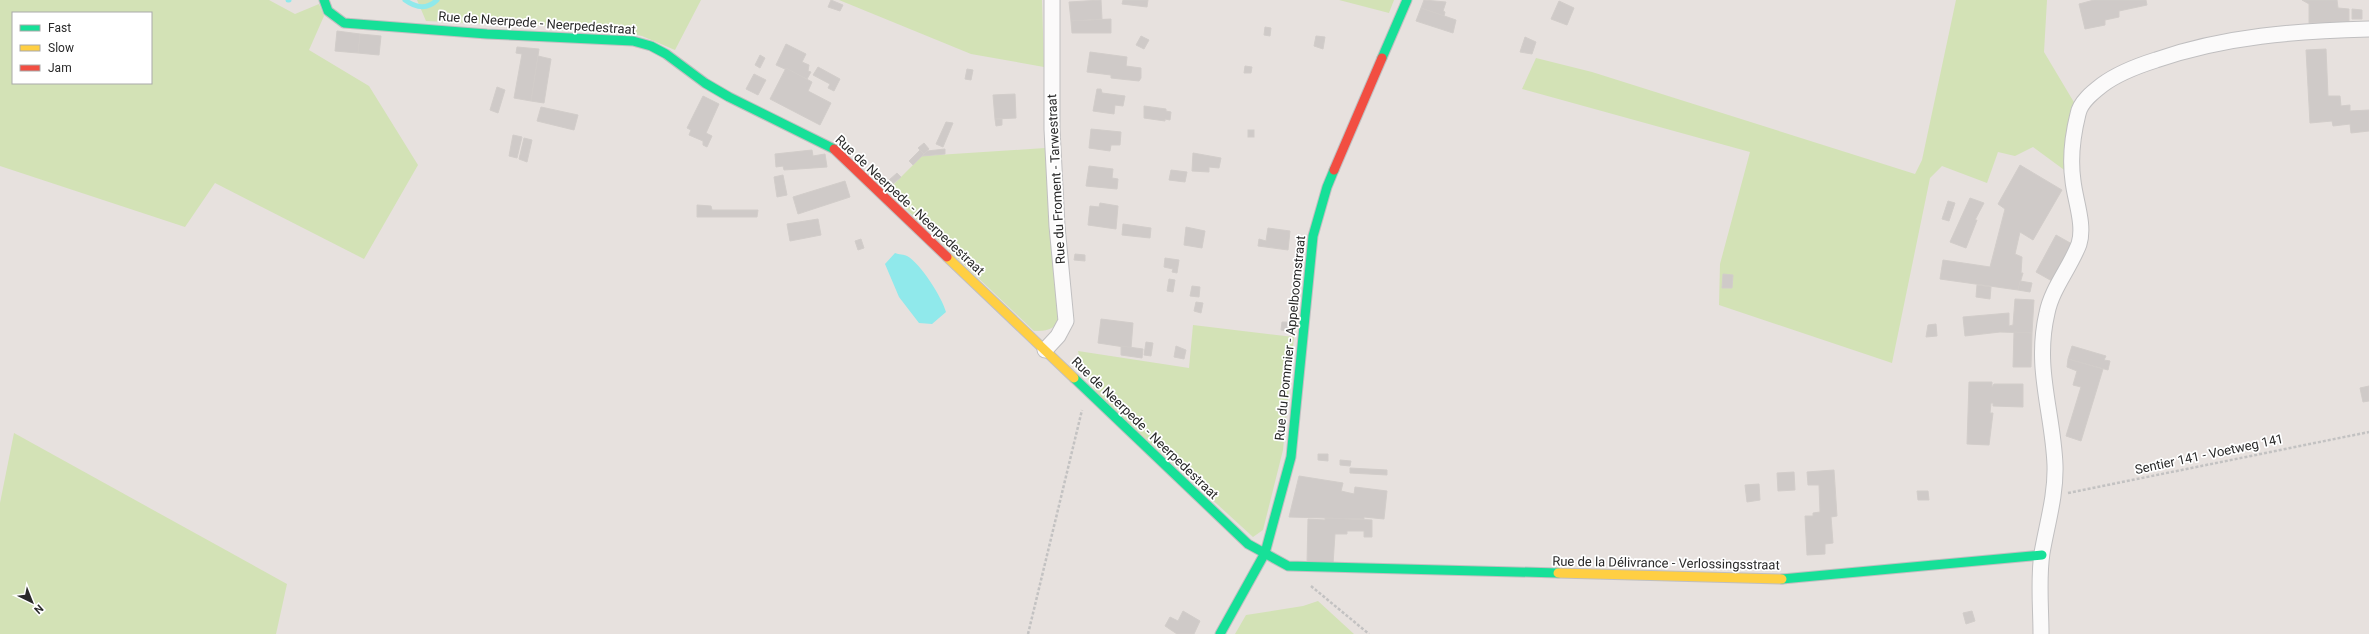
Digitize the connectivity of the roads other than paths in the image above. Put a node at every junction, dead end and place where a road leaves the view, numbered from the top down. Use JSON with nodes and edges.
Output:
{"nodes":[{"id":1,"x":324,"y":0,"type":"edge"},
{"id":2,"x":1052,"y":0,"type":"edge"},
{"id":3,"x":1407,"y":0,"type":"edge"},
{"id":4,"x":2369,"y":29,"type":"edge"},
{"id":5,"x":1045,"y":350,"type":"junction"},
{"id":6,"x":1265,"y":553,"type":"junction"},
{"id":7,"x":2042,"y":555,"type":"junction"},
{"id":8,"x":1288,"y":566,"type":"joint"},
{"id":9,"x":1220,"y":634,"type":"edge"},
{"id":10,"x":2041,"y":634,"type":"edge"}],
"edges":[{"from":1,"to":5,"type":"street","name":"Rue de Neerpede - Neerpedestraat"},
{"from":2,"to":5,"type":"street","name":"Rue du Froment - Tarwestraat"},
{"from":3,"to":6,"type":"street","name":"Rue du Pommier - Appelboomstraat"},
{"from":4,"to":7,"type":"street"},
{"from":5,"to":6,"type":"street","name":"Rue de Neerpede - Neerpedestraat"},
{"from":6,"to":8,"type":"street","name":"Rue de Neerpede - Neerpedestraat"},
{"from":6,"to":9,"type":"street","name":"Rue du Pommier - Appelboomstraat"},
{"from":7,"to":8,"type":"street","name":"Rue de la Délivrance - Verlossingsstraat"},
{"from":7,"to":10,"type":"street"}]}
